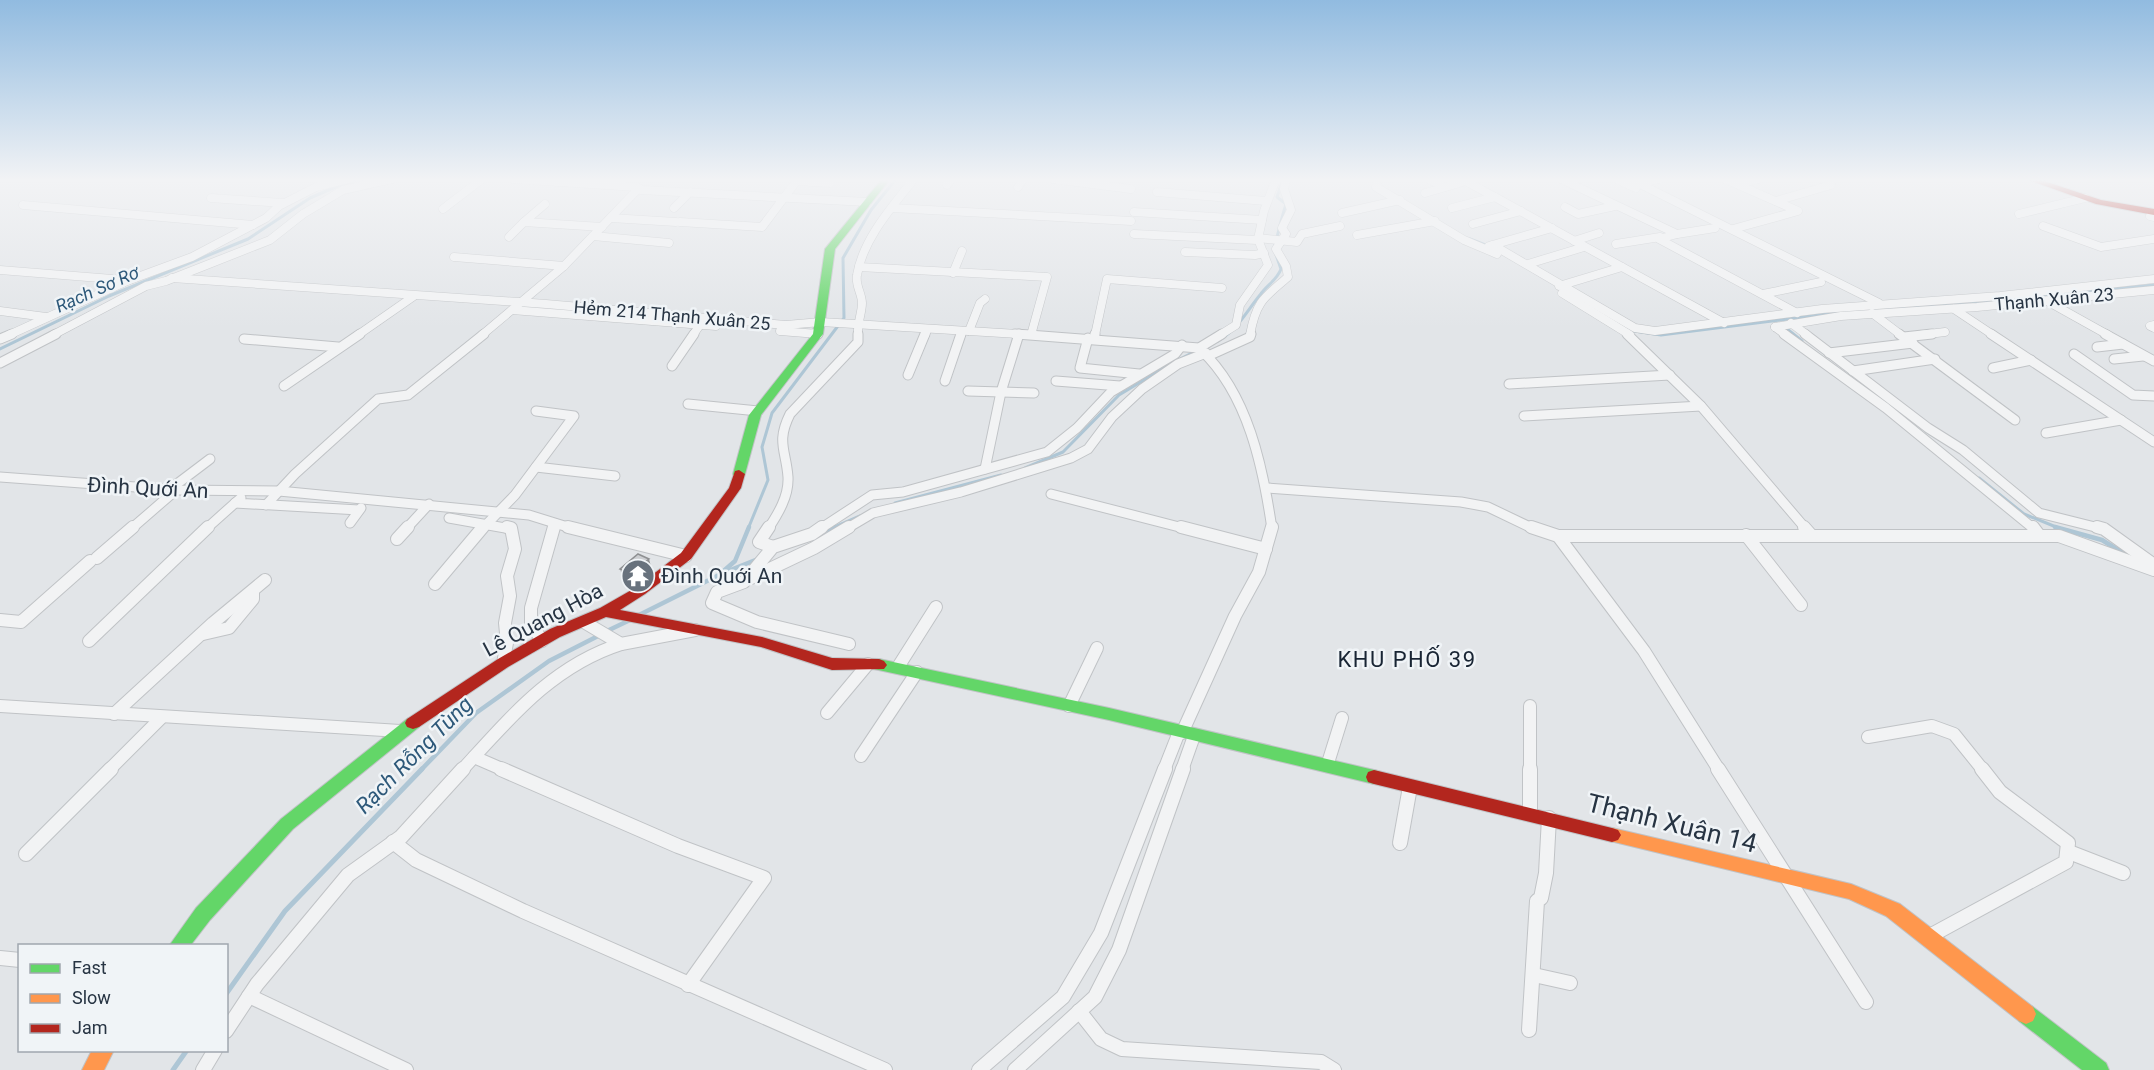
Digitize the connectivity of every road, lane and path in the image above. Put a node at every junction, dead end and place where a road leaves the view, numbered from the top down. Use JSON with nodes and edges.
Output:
{"nodes":[{"id":1,"x":246,"y":229,"type":"edge"},
{"id":2,"x":284,"y":229,"type":"edge"},
{"id":3,"x":517,"y":229,"type":"edge"},
{"id":4,"x":600,"y":229,"type":"edge"},
{"id":5,"x":845,"y":229,"type":"edge"},
{"id":6,"x":877,"y":229,"type":"edge"},
{"id":7,"x":1261,"y":229,"type":"edge"},
{"id":8,"x":1283,"y":229,"type":"edge"},
{"id":9,"x":1326,"y":229,"type":"edge"},
{"id":10,"x":1391,"y":229,"type":"edge"},
{"id":11,"x":1447,"y":229,"type":"edge"},
{"id":12,"x":1549,"y":229,"type":"edge"},
{"id":13,"x":1554,"y":229,"type":"edge"},
{"id":14,"x":1666,"y":229,"type":"edge"},
{"id":15,"x":1708,"y":229,"type":"edge"},
{"id":16,"x":1716,"y":229,"type":"edge"},
{"id":17,"x":1733,"y":229,"type":"edge"},
{"id":18,"x":2051,"y":229,"type":"edge"},
{"id":19,"x":1599,"y":233,"type":"dead end"},
{"id":20,"x":1134,"y":234,"type":"dead end"},
{"id":21,"x":1677,"y":234,"type":"junction"},
{"id":22,"x":1357,"y":235,"type":"dead end"},
{"id":23,"x":593,"y":236,"type":"junction"},
{"id":24,"x":509,"y":237,"type":"dead end"},
{"id":25,"x":1660,"y":237,"type":"junction"},
{"id":26,"x":1260,"y":239,"type":"junction"},
{"id":27,"x":2154,"y":239,"type":"edge"},
{"id":28,"x":1574,"y":240,"type":"junction"},
{"id":29,"x":1280,"y":242,"type":"junction"},
{"id":30,"x":669,"y":243,"type":"dead end"},
{"id":31,"x":1616,"y":244,"type":"dead end"},
{"id":32,"x":1489,"y":246,"type":"junction"},
{"id":33,"x":1584,"y":247,"type":"junction"},
{"id":34,"x":962,"y":251,"type":"dead end"},
{"id":35,"x":1185,"y":252,"type":"dead end"},
{"id":36,"x":1264,"y":253,"type":"junction"},
{"id":37,"x":454,"y":256,"type":"dead end"},
{"id":38,"x":1528,"y":264,"type":"junction"},
{"id":39,"x":564,"y":266,"type":"junction"},
{"id":40,"x":859,"y":267,"type":"junction"},
{"id":41,"x":1622,"y":267,"type":"junction"},
{"id":42,"x":0,"y":270,"type":"edge"},
{"id":43,"x":953,"y":273,"type":"junction"},
{"id":44,"x":172,"y":278,"type":"junction"},
{"id":45,"x":2154,"y":279,"type":"edge"},
{"id":46,"x":130,"y":281,"type":"junction"},
{"id":47,"x":152,"y":283,"type":"junction"},
{"id":48,"x":1558,"y":287,"type":"junction"},
{"id":49,"x":1222,"y":288,"type":"dead end"},
{"id":50,"x":2154,"y":290,"type":"edge"},
{"id":51,"x":1763,"y":294,"type":"junction"},
{"id":52,"x":414,"y":296,"type":"junction"},
{"id":53,"x":985,"y":299,"type":"dead end"},
{"id":54,"x":2047,"y":300,"type":"junction"},
{"id":55,"x":522,"y":303,"type":"junction"},
{"id":56,"x":1880,"y":303,"type":"junction"},
{"id":57,"x":1954,"y":309,"type":"junction"},
{"id":58,"x":512,"y":310,"type":"junction"},
{"id":59,"x":0,"y":311,"type":"edge"},
{"id":60,"x":1797,"y":313,"type":"junction"},
{"id":61,"x":1872,"y":313,"type":"junction"},
{"id":62,"x":46,"y":317,"type":"junction"},
{"id":63,"x":1725,"y":323,"type":"junction"},
{"id":64,"x":1791,"y":323,"type":"junction"},
{"id":65,"x":700,"y":325,"type":"junction"},
{"id":66,"x":822,"y":326,"type":"junction"},
{"id":67,"x":856,"y":326,"type":"junction"},
{"id":68,"x":927,"y":330,"type":"junction"},
{"id":69,"x":966,"y":331,"type":"junction"},
{"id":70,"x":1945,"y":332,"type":"dead end"},
{"id":71,"x":1019,"y":334,"type":"junction"},
{"id":72,"x":1031,"y":335,"type":"junction"},
{"id":73,"x":1904,"y":336,"type":"junction"},
{"id":74,"x":0,"y":339,"type":"edge"},
{"id":75,"x":244,"y":339,"type":"dead end"},
{"id":76,"x":1091,"y":339,"type":"junction"},
{"id":77,"x":1913,"y":343,"type":"junction"},
{"id":78,"x":2123,"y":344,"type":"junction"},
{"id":79,"x":1182,"y":345,"type":"junction"},
{"id":80,"x":338,"y":347,"type":"junction"},
{"id":81,"x":2097,"y":347,"type":"dead end"},
{"id":82,"x":1204,"y":352,"type":"junction"},
{"id":83,"x":1829,"y":353,"type":"junction"},
{"id":84,"x":2074,"y":354,"type":"dead end"},
{"id":85,"x":2144,"y":356,"type":"junction"},
{"id":86,"x":1935,"y":359,"type":"junction"},
{"id":87,"x":2114,"y":359,"type":"dead end"},
{"id":88,"x":2031,"y":360,"type":"junction"},
{"id":89,"x":2154,"y":362,"type":"edge"},
{"id":90,"x":0,"y":363,"type":"edge"},
{"id":91,"x":672,"y":366,"type":"dead end"},
{"id":92,"x":1993,"y":368,"type":"dead end"},
{"id":93,"x":1853,"y":371,"type":"junction"},
{"id":94,"x":1139,"y":374,"type":"junction"},
{"id":95,"x":908,"y":375,"type":"dead end"},
{"id":96,"x":1670,"y":375,"type":"junction"},
{"id":97,"x":945,"y":381,"type":"dead end"},
{"id":98,"x":1056,"y":381,"type":"dead end"},
{"id":99,"x":1509,"y":384,"type":"dead end"},
{"id":100,"x":284,"y":386,"type":"dead end"},
{"id":101,"x":1120,"y":386,"type":"junction"},
{"id":102,"x":968,"y":391,"type":"dead end"},
{"id":103,"x":1001,"y":392,"type":"junction"},
{"id":104,"x":1034,"y":393,"type":"dead end"},
{"id":105,"x":2154,"y":396,"type":"edge"},
{"id":106,"x":688,"y":404,"type":"dead end"},
{"id":107,"x":1701,"y":406,"type":"junction"},
{"id":108,"x":536,"y":411,"type":"dead end"},
{"id":109,"x":758,"y":411,"type":"junction"},
{"id":110,"x":1524,"y":416,"type":"dead end"},
{"id":111,"x":2015,"y":420,"type":"dead end"},
{"id":112,"x":2121,"y":420,"type":"junction"},
{"id":113,"x":2046,"y":433,"type":"dead end"},
{"id":114,"x":2154,"y":442,"type":"edge"},
{"id":115,"x":210,"y":459,"type":"dead end"},
{"id":116,"x":536,"y":467,"type":"junction"},
{"id":117,"x":985,"y":469,"type":"junction"},
{"id":118,"x":615,"y":476,"type":"dead end"},
{"id":119,"x":0,"y":477,"type":"edge"},
{"id":120,"x":1267,"y":488,"type":"junction"},
{"id":121,"x":172,"y":490,"type":"junction"},
{"id":122,"x":247,"y":491,"type":"junction"},
{"id":123,"x":279,"y":491,"type":"junction"},
{"id":124,"x":1051,"y":494,"type":"dead end"},
{"id":125,"x":370,"y":499,"type":"junction"},
{"id":126,"x":236,"y":503,"type":"junction"},
{"id":127,"x":429,"y":504,"type":"junction"},
{"id":128,"x":266,"y":505,"type":"junction"},
{"id":129,"x":359,"y":510,"type":"junction"},
{"id":130,"x":497,"y":511,"type":"junction"},
{"id":131,"x":449,"y":518,"type":"dead end"},
{"id":132,"x":350,"y":523,"type":"dead end"},
{"id":133,"x":486,"y":524,"type":"junction"},
{"id":134,"x":556,"y":524,"type":"junction"},
{"id":135,"x":1746,"y":535,"type":"junction"},
{"id":136,"x":1811,"y":535,"type":"junction"},
{"id":137,"x":2039,"y":535,"type":"junction"},
{"id":138,"x":1558,"y":536,"type":"junction"},
{"id":139,"x":397,"y":539,"type":"dead end"},
{"id":140,"x":773,"y":547,"type":"junction"},
{"id":141,"x":1266,"y":549,"type":"junction"},
{"id":142,"x":686,"y":556,"type":"junction"},
{"id":143,"x":2154,"y":565,"type":"edge"},
{"id":144,"x":2154,"y":570,"type":"edge"},
{"id":145,"x":749,"y":577,"type":"junction"},
{"id":146,"x":265,"y":580,"type":"dead end"},
{"id":147,"x":435,"y":584,"type":"dead end"},
{"id":148,"x":1801,"y":605,"type":"dead end"},
{"id":149,"x":936,"y":607,"type":"dead end"},
{"id":150,"x":612,"y":614,"type":"junction"},
{"id":151,"x":0,"y":620,"type":"edge"},
{"id":152,"x":587,"y":624,"type":"junction"},
{"id":153,"x":698,"y":629,"type":"junction"},
{"id":154,"x":89,"y":641,"type":"dead end"},
{"id":155,"x":542,"y":641,"type":"junction"},
{"id":156,"x":617,"y":643,"type":"junction"},
{"id":157,"x":849,"y":644,"type":"dead end"},
{"id":158,"x":1097,"y":648,"type":"dead end"},
{"id":159,"x":503,"y":663,"type":"junction"},
{"id":160,"x":868,"y":664,"type":"junction"},
{"id":161,"x":898,"y":668,"type":"junction"},
{"id":162,"x":917,"y":672,"type":"junction"},
{"id":163,"x":0,"y":706,"type":"edge"},
{"id":164,"x":1069,"y":706,"type":"junction"},
{"id":165,"x":1530,"y":706,"type":"dead end"},
{"id":166,"x":827,"y":713,"type":"dead end"},
{"id":167,"x":114,"y":714,"type":"junction"},
{"id":168,"x":162,"y":717,"type":"junction"},
{"id":169,"x":1342,"y":718,"type":"dead end"},
{"id":170,"x":400,"y":731,"type":"junction"},
{"id":171,"x":1185,"y":734,"type":"junction"},
{"id":172,"x":1868,"y":737,"type":"dead end"},
{"id":173,"x":861,"y":756,"type":"dead end"},
{"id":174,"x":474,"y":757,"type":"junction"},
{"id":175,"x":1327,"y":766,"type":"junction"},
{"id":176,"x":1410,"y":787,"type":"junction"},
{"id":177,"x":1530,"y":814,"type":"junction"},
{"id":178,"x":1549,"y":818,"type":"junction"},
{"id":179,"x":393,"y":842,"type":"junction"},
{"id":180,"x":1400,"y":843,"type":"dead end"},
{"id":181,"x":2069,"y":852,"type":"junction"},
{"id":182,"x":26,"y":854,"type":"dead end"},
{"id":183,"x":2123,"y":873,"type":"dead end"},
{"id":184,"x":1786,"y":875,"type":"junction"},
{"id":185,"x":1928,"y":937,"type":"junction"},
{"id":186,"x":179,"y":944,"type":"edge"},
{"id":187,"x":0,"y":958,"type":"edge"},
{"id":188,"x":18,"y":960,"type":"edge"},
{"id":189,"x":1534,"y":975,"type":"junction"},
{"id":190,"x":1570,"y":983,"type":"dead end"},
{"id":191,"x":688,"y":985,"type":"junction"},
{"id":192,"x":249,"y":996,"type":"junction"},
{"id":193,"x":1866,"y":1002,"type":"dead end"},
{"id":194,"x":1080,"y":1011,"type":"junction"},
{"id":195,"x":228,"y":1028,"type":"edge"},
{"id":196,"x":1529,"y":1030,"type":"dead end"},
{"id":197,"x":103,"y":1052,"type":"edge"},
{"id":198,"x":214,"y":1052,"type":"edge"},
{"id":199,"x":92,"y":1070,"type":"edge"},
{"id":200,"x":203,"y":1070,"type":"edge"},
{"id":201,"x":406,"y":1070,"type":"edge"},
{"id":202,"x":885,"y":1070,"type":"edge"},
{"id":203,"x":979,"y":1070,"type":"edge"},
{"id":204,"x":1015,"y":1070,"type":"edge"},
{"id":205,"x":1334,"y":1070,"type":"edge"},
{"id":206,"x":2099,"y":1070,"type":"edge"}],
"edges":[{"from":1,"to":46,"type":"street"},
{"from":2,"to":44,"type":"street"},
{"from":3,"to":24,"type":"street"},
{"from":4,"to":23,"type":"street"},
{"from":5,"to":66,"type":"street"},
{"from":6,"to":40,"type":"street"},
{"from":7,"to":26,"type":"street"},
{"from":8,"to":29,"type":"street"},
{"from":9,"to":29,"type":"street"},
{"from":10,"to":22,"type":"street"},
{"from":11,"to":32,"type":"street"},
{"from":12,"to":32,"type":"street"},
{"from":13,"to":28,"type":"street"},
{"from":14,"to":21,"type":"street"},
{"from":15,"to":21,"type":"street"},
{"from":16,"to":51,"type":"street"},
{"from":17,"to":56,"type":"street"},
{"from":18,"to":27,"type":"street"},
{"from":19,"to":28,"type":"street"},
{"from":20,"to":26,"type":"street"},
{"from":21,"to":25,"type":"street"},
{"from":23,"to":30,"type":"street"},
{"from":23,"to":39,"type":"street"},
{"from":25,"to":31,"type":"street"},
{"from":25,"to":51,"type":"street"},
{"from":26,"to":29,"type":"street"},
{"from":26,"to":36,"type":"street"},
{"from":28,"to":33,"type":"street"},
{"from":29,"to":82,"type":"street"},
{"from":32,"to":38,"type":"street"},
{"from":32,"to":48,"type":"street"},
{"from":33,"to":38,"type":"street"},
{"from":33,"to":41,"type":"street"},
{"from":34,"to":43,"type":"street"},
{"from":35,"to":36,"type":"street"},
{"from":36,"to":82,"type":"street"},
{"from":37,"to":39,"type":"street"},
{"from":38,"to":48,"type":"street"},
{"from":39,"to":55,"type":"street"},
{"from":40,"to":43,"type":"street"},
{"from":40,"to":67,"type":"street"},
{"from":41,"to":48,"type":"street"},
{"from":41,"to":63,"type":"street"},
{"from":42,"to":46,"type":"street"},
{"from":43,"to":72,"type":"street"},
{"from":44,"to":47,"type":"street"},
{"from":44,"to":52,"type":"street","name":"Hẻm 214 Thạnh Xuân 25"},
{"from":45,"to":56,"type":"street"},
{"from":46,"to":47,"type":"street"},
{"from":46,"to":62,"type":"street"},
{"from":47,"to":90,"type":"street"},
{"from":48,"to":63,"type":"street"},
{"from":48,"to":96,"type":"street"},
{"from":49,"to":76,"type":"street"},
{"from":50,"to":54,"type":"street","name":"Thạnh Xuân 23"},
{"from":51,"to":60,"type":"street"},
{"from":52,"to":55,"type":"street","name":"Hẻm 214 Thạnh Xuân 25"},
{"from":52,"to":80,"type":"street"},
{"from":53,"to":69,"type":"street"},
{"from":54,"to":57,"type":"street","name":"Thạnh Xuân 23"},
{"from":54,"to":78,"type":"street"},
{"from":55,"to":58,"type":"street"},
{"from":55,"to":66,"type":"street","name":"Hẻm 214 Thạnh Xuân 25"},
{"from":56,"to":60,"type":"street"},
{"from":57,"to":61,"type":"street","name":"Thạnh Xuân 23"},
{"from":57,"to":88,"type":"street"},
{"from":58,"to":65,"type":"street"},
{"from":58,"to":123,"type":"street"},
{"from":59,"to":62,"type":"street"},
{"from":60,"to":63,"type":"street"},
{"from":61,"to":64,"type":"street","name":"Thạnh Xuân 23"},
{"from":61,"to":73,"type":"street"},
{"from":62,"to":74,"type":"street"},
{"from":64,"to":83,"type":"street"},
{"from":64,"to":137,"type":"street","name":"Thạnh Xuân 23"},
{"from":65,"to":66,"type":"street"},
{"from":65,"to":91,"type":"street"},
{"from":66,"to":67,"type":"street"},
{"from":66,"to":109,"type":"street","name":"Lê Quang Hòa"},
{"from":67,"to":68,"type":"street"},
{"from":67,"to":140,"type":"street"},
{"from":68,"to":69,"type":"street"},
{"from":68,"to":95,"type":"street"},
{"from":69,"to":71,"type":"street"},
{"from":69,"to":97,"type":"street"},
{"from":70,"to":73,"type":"street"},
{"from":71,"to":72,"type":"street"},
{"from":71,"to":103,"type":"street"},
{"from":72,"to":76,"type":"street"},
{"from":73,"to":77,"type":"street"},
{"from":75,"to":80,"type":"street"},
{"from":76,"to":79,"type":"street"},
{"from":76,"to":94,"type":"street"},
{"from":77,"to":83,"type":"street"},
{"from":77,"to":86,"type":"street"},
{"from":78,"to":81,"type":"street"},
{"from":78,"to":85,"type":"street"},
{"from":79,"to":82,"type":"street"},
{"from":79,"to":94,"type":"street"},
{"from":80,"to":100,"type":"street"},
{"from":82,"to":120,"type":"street"},
{"from":82,"to":145,"type":"street"},
{"from":83,"to":93,"type":"street"},
{"from":84,"to":105,"type":"street"},
{"from":85,"to":87,"type":"street"},
{"from":85,"to":89,"type":"street"},
{"from":86,"to":93,"type":"street"},
{"from":86,"to":111,"type":"street"},
{"from":88,"to":92,"type":"street"},
{"from":88,"to":112,"type":"street"},
{"from":93,"to":143,"type":"street"},
{"from":94,"to":101,"type":"street"},
{"from":96,"to":99,"type":"street"},
{"from":96,"to":107,"type":"street"},
{"from":98,"to":101,"type":"street"},
{"from":101,"to":117,"type":"street"},
{"from":102,"to":103,"type":"street"},
{"from":103,"to":104,"type":"street"},
{"from":103,"to":117,"type":"street"},
{"from":106,"to":109,"type":"street"},
{"from":107,"to":110,"type":"street"},
{"from":107,"to":136,"type":"street"},
{"from":108,"to":116,"type":"street"},
{"from":109,"to":142,"type":"street","name":"Lê Quang Hòa"},
{"from":112,"to":113,"type":"street"},
{"from":112,"to":114,"type":"street"},
{"from":115,"to":121,"type":"street"},
{"from":116,"to":118,"type":"street"},
{"from":116,"to":130,"type":"street"},
{"from":117,"to":140,"type":"street"},
{"from":119,"to":121,"type":"street","name":"Đình Quới An"},
{"from":120,"to":138,"type":"street"},
{"from":120,"to":141,"type":"street"},
{"from":121,"to":122,"type":"street","name":"Đình Quới An"},
{"from":121,"to":151,"type":"street"},
{"from":122,"to":123,"type":"street","name":"Đình Quới An"},
{"from":122,"to":126,"type":"street"},
{"from":123,"to":125,"type":"street","name":"Đình Quới An"},
{"from":123,"to":128,"type":"street"},
{"from":124,"to":141,"type":"street"},
{"from":125,"to":127,"type":"street","name":"Đình Quới An"},
{"from":125,"to":129,"type":"street"},
{"from":126,"to":128,"type":"street"},
{"from":126,"to":154,"type":"street"},
{"from":127,"to":130,"type":"street","name":"Đình Quới An"},
{"from":127,"to":139,"type":"street"},
{"from":128,"to":129,"type":"street"},
{"from":129,"to":132,"type":"street"},
{"from":130,"to":133,"type":"street"},
{"from":130,"to":134,"type":"street","name":"Đình Quới An"},
{"from":131,"to":133,"type":"street"},
{"from":133,"to":147,"type":"street"},
{"from":133,"to":159,"type":"street"},
{"from":134,"to":142,"type":"street","name":"Đình Quới An"},
{"from":134,"to":155,"type":"street"},
{"from":135,"to":136,"type":"street"},
{"from":135,"to":138,"type":"street"},
{"from":135,"to":148,"type":"street"},
{"from":136,"to":137,"type":"street"},
{"from":137,"to":144,"type":"street"},
{"from":138,"to":184,"type":"street"},
{"from":140,"to":145,"type":"street"},
{"from":141,"to":171,"type":"street"},
{"from":142,"to":150,"type":"street","name":"Lê Quang Hòa"},
{"from":145,"to":157,"type":"street"},
{"from":146,"to":167,"type":"street"},
{"from":149,"to":161,"type":"street"},
{"from":150,"to":152,"type":"street","name":"Lê Quang Hòa"},
{"from":150,"to":153,"type":"street","name":"Thạnh Xuân 14"},
{"from":152,"to":155,"type":"street","name":"Lê Quang Hòa"},
{"from":152,"to":156,"type":"street"},
{"from":153,"to":156,"type":"street"},
{"from":153,"to":160,"type":"street","name":"Thạnh Xuân 14"},
{"from":155,"to":159,"type":"street","name":"Lê Quang Hòa"},
{"from":156,"to":174,"type":"street"},
{"from":158,"to":164,"type":"street"},
{"from":159,"to":170,"type":"street","name":"Lê Quang Hòa"},
{"from":160,"to":161,"type":"street","name":"Thạnh Xuân 14"},
{"from":160,"to":166,"type":"street"},
{"from":161,"to":162,"type":"street","name":"Thạnh Xuân 14"},
{"from":162,"to":164,"type":"street","name":"Thạnh Xuân 14"},
{"from":162,"to":173,"type":"street"},
{"from":163,"to":167,"type":"street"},
{"from":164,"to":171,"type":"street","name":"Thạnh Xuân 14"},
{"from":165,"to":177,"type":"street"},
{"from":167,"to":168,"type":"street"},
{"from":168,"to":170,"type":"street"},
{"from":168,"to":182,"type":"street"},
{"from":169,"to":175,"type":"street"},
{"from":170,"to":186,"type":"street","name":"Lê Quang Hòa"},
{"from":171,"to":175,"type":"street","name":"Thạnh Xuân 14"},
{"from":171,"to":194,"type":"street"},
{"from":171,"to":203,"type":"street"},
{"from":172,"to":181,"type":"street"},
{"from":174,"to":179,"type":"street"},
{"from":174,"to":191,"type":"street"},
{"from":175,"to":176,"type":"street","name":"Thạnh Xuân 14"},
{"from":176,"to":177,"type":"street","name":"Thạnh Xuân 14"},
{"from":176,"to":180,"type":"street"},
{"from":177,"to":178,"type":"street","name":"Thạnh Xuân 14"},
{"from":178,"to":184,"type":"street","name":"Thạnh Xuân 14"},
{"from":178,"to":189,"type":"street"},
{"from":179,"to":191,"type":"street"},
{"from":179,"to":192,"type":"street"},
{"from":181,"to":183,"type":"street"},
{"from":181,"to":185,"type":"street"},
{"from":184,"to":185,"type":"street","name":"Thạnh Xuân 14"},
{"from":184,"to":193,"type":"street"},
{"from":185,"to":206,"type":"street","name":"Thạnh Xuân 14"},
{"from":187,"to":188,"type":"street"},
{"from":189,"to":190,"type":"street"},
{"from":189,"to":196,"type":"street"},
{"from":191,"to":202,"type":"street"},
{"from":192,"to":195,"type":"street"},
{"from":192,"to":201,"type":"street"},
{"from":194,"to":204,"type":"street"},
{"from":194,"to":205,"type":"street"},
{"from":197,"to":199,"type":"street"},
{"from":198,"to":200,"type":"street"}]}
